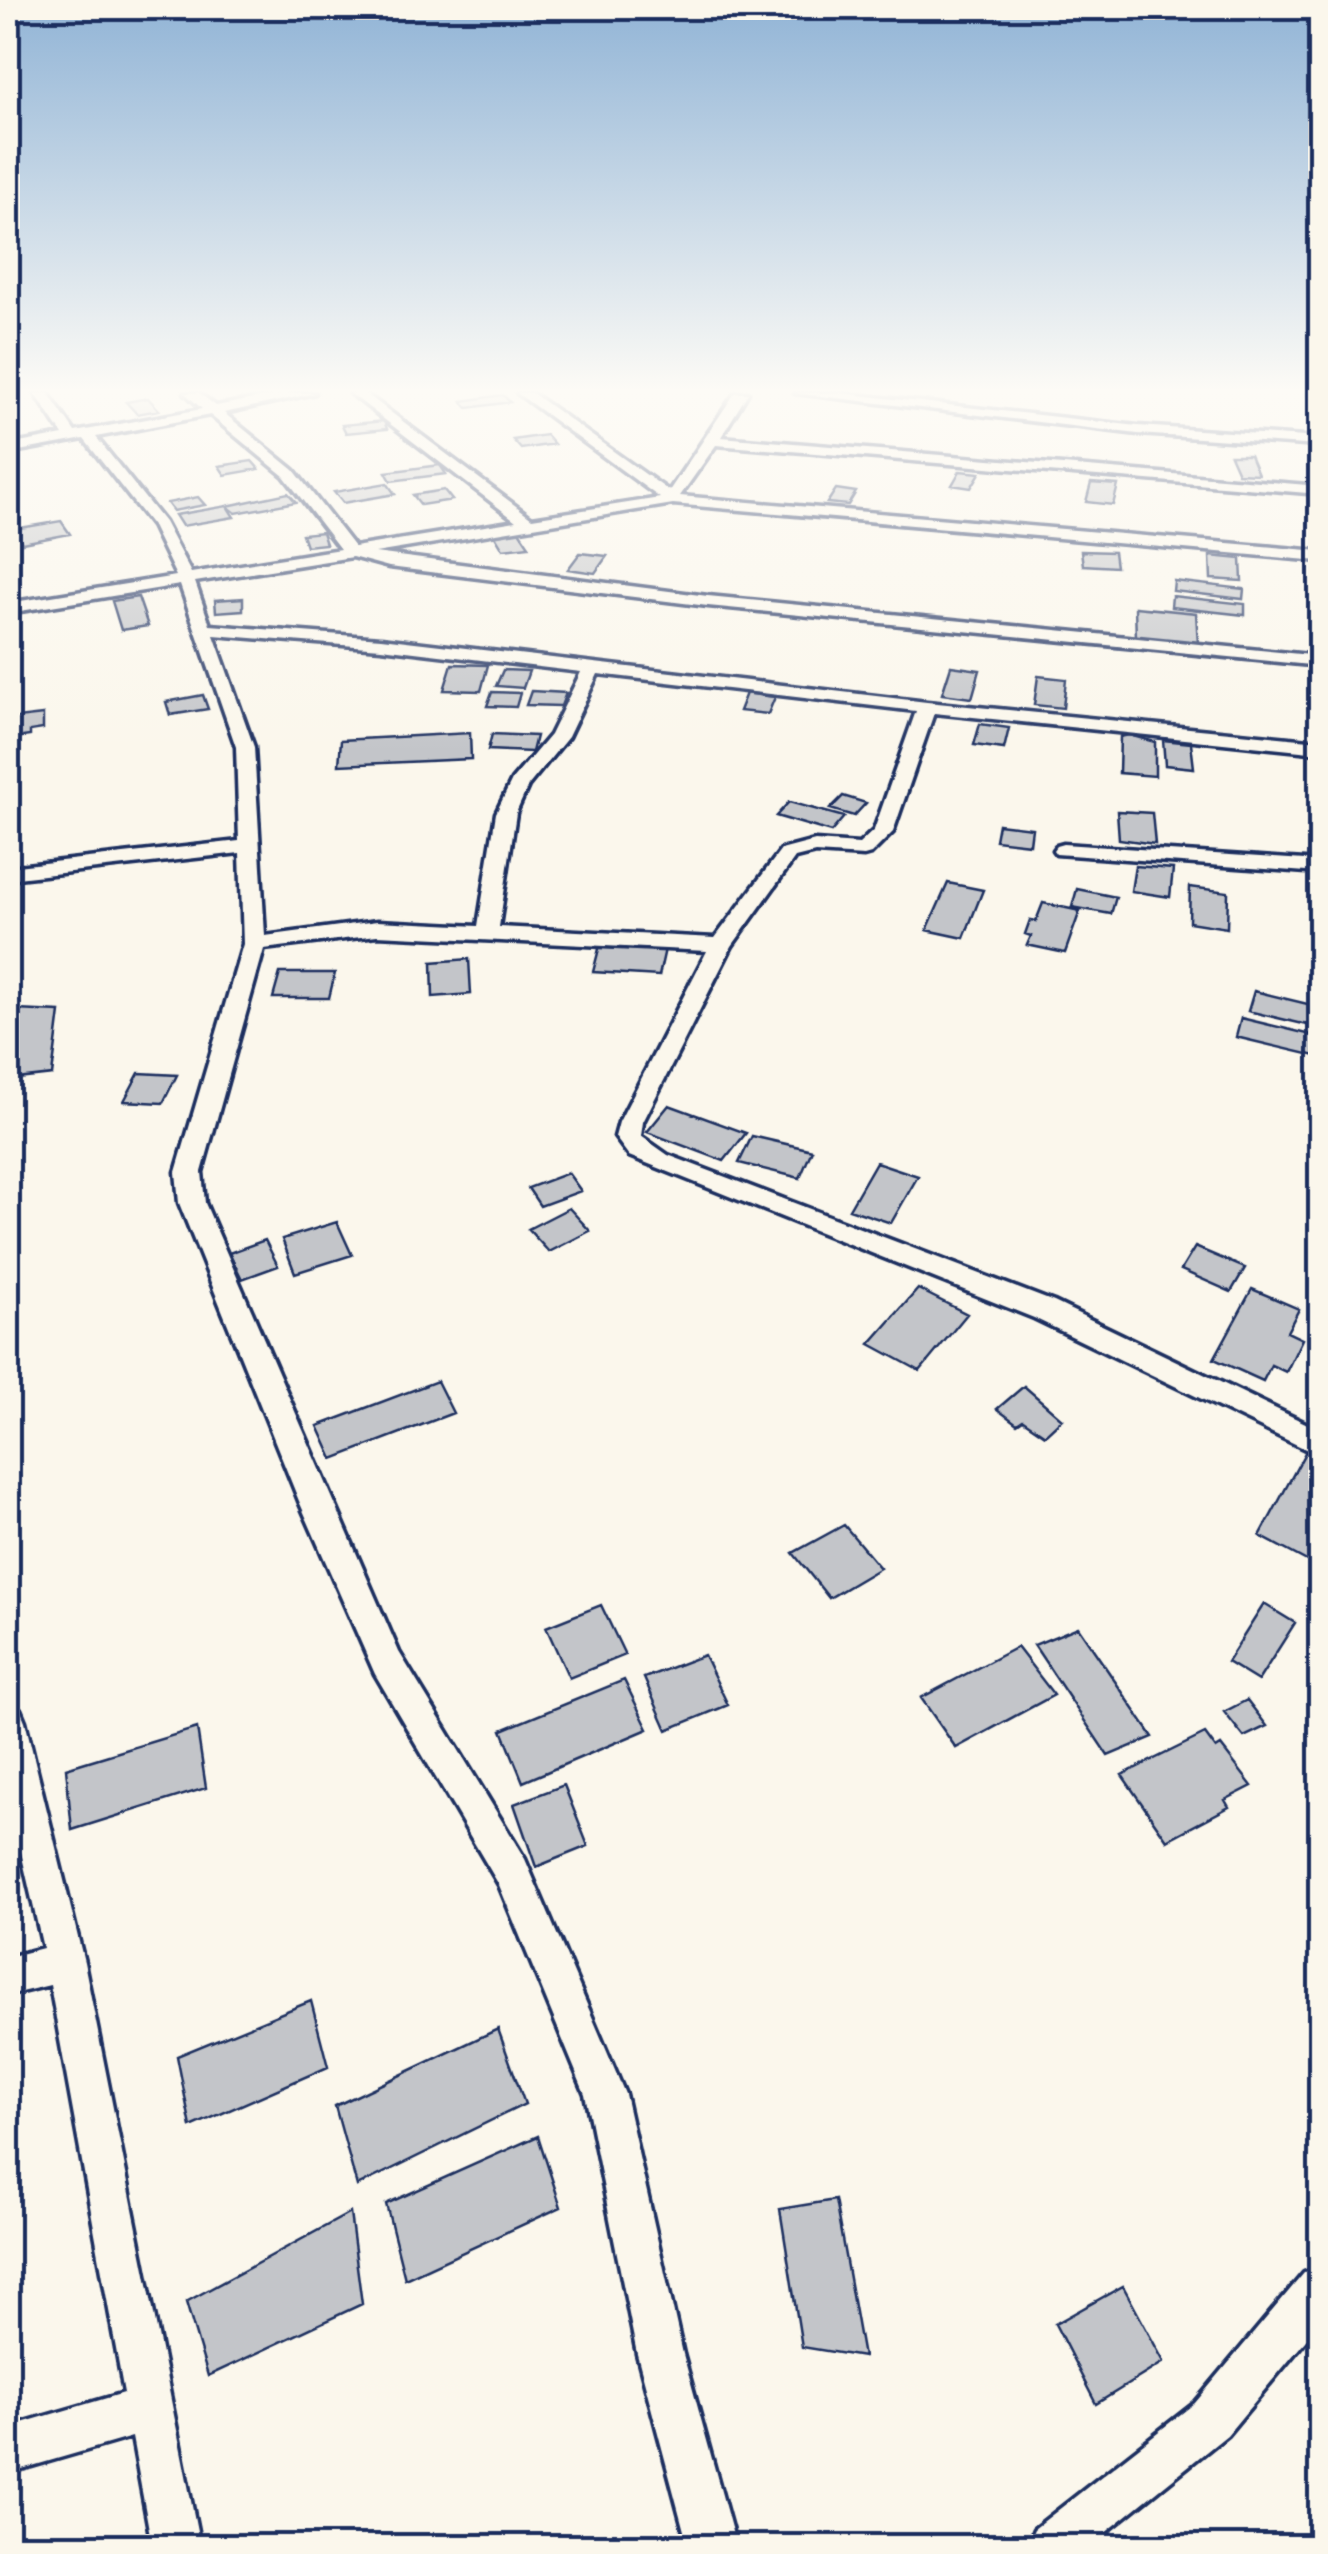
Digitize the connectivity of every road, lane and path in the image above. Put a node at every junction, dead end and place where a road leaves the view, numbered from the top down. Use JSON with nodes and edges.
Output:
{"nodes":[{"id":1,"x":148,"y":512,"type":"edge"},
{"id":2,"x":319,"y":512,"type":"edge"},
{"id":3,"x":514,"y":512,"type":"edge"},
{"id":4,"x":589,"y":512,"type":"edge"},
{"id":5,"x":822,"y":512,"type":"edge"},
{"id":6,"x":527,"y":522,"type":"junction"},
{"id":7,"x":349,"y":552,"type":"junction"},
{"id":8,"x":1320,"y":556,"type":"edge"},
{"id":9,"x":186,"y":580,"type":"junction"},
{"id":10,"x":8,"y":586,"type":"edge"},
{"id":11,"x":13,"y":607,"type":"edge"},
{"id":12,"x":202,"y":629,"type":"junction"},
{"id":13,"x":1320,"y":661,"type":"edge"},
{"id":14,"x":592,"y":667,"type":"junction"},
{"id":15,"x":926,"y":707,"type":"junction"},
{"id":16,"x":1320,"y":747,"type":"edge"},
{"id":17,"x":251,"y":846,"type":"junction"},
{"id":18,"x":1063,"y":850,"type":"dead end"},
{"id":19,"x":1320,"y":868,"type":"edge"},
{"id":20,"x":8,"y":872,"type":"edge"},
{"id":21,"x":488,"y":931,"type":"junction"},
{"id":22,"x":254,"y":944,"type":"junction"},
{"id":23,"x":721,"y":946,"type":"junction"},
{"id":24,"x":1320,"y":1444,"type":"edge"},
{"id":25,"x":8,"y":1721,"type":"edge"},
{"id":26,"x":65,"y":1962,"type":"junction"},
{"id":27,"x":8,"y":1976,"type":"edge"},
{"id":28,"x":1320,"y":2289,"type":"edge"},
{"id":29,"x":150,"y":2409,"type":"junction"},
{"id":30,"x":8,"y":2450,"type":"edge"},
{"id":31,"x":176,"y":2546,"type":"edge"},
{"id":32,"x":712,"y":2546,"type":"edge"},
{"id":33,"x":1051,"y":2546,"type":"edge"}],
"edges":[{"from":1,"to":9,"type":"street"},
{"from":2,"to":7,"type":"street"},
{"from":3,"to":6,"type":"street"},
{"from":4,"to":6,"type":"street"},
{"from":5,"to":8,"type":"street"},
{"from":6,"to":7,"type":"street"},
{"from":7,"to":9,"type":"street"},
{"from":7,"to":13,"type":"street"},
{"from":9,"to":11,"type":"street"},
{"from":9,"to":12,"type":"street"},
{"from":10,"to":11,"type":"street"},
{"from":12,"to":14,"type":"street"},
{"from":12,"to":17,"type":"street"},
{"from":14,"to":15,"type":"street"},
{"from":14,"to":21,"type":"street"},
{"from":15,"to":16,"type":"street"},
{"from":15,"to":23,"type":"street"},
{"from":17,"to":20,"type":"street"},
{"from":17,"to":22,"type":"street"},
{"from":18,"to":19,"type":"street"},
{"from":21,"to":22,"type":"street"},
{"from":21,"to":23,"type":"street"},
{"from":22,"to":32,"type":"street"},
{"from":23,"to":24,"type":"street"},
{"from":25,"to":26,"type":"street"},
{"from":26,"to":27,"type":"street"},
{"from":26,"to":29,"type":"street"},
{"from":28,"to":33,"type":"street"},
{"from":29,"to":30,"type":"street"},
{"from":29,"to":31,"type":"street"}]}
